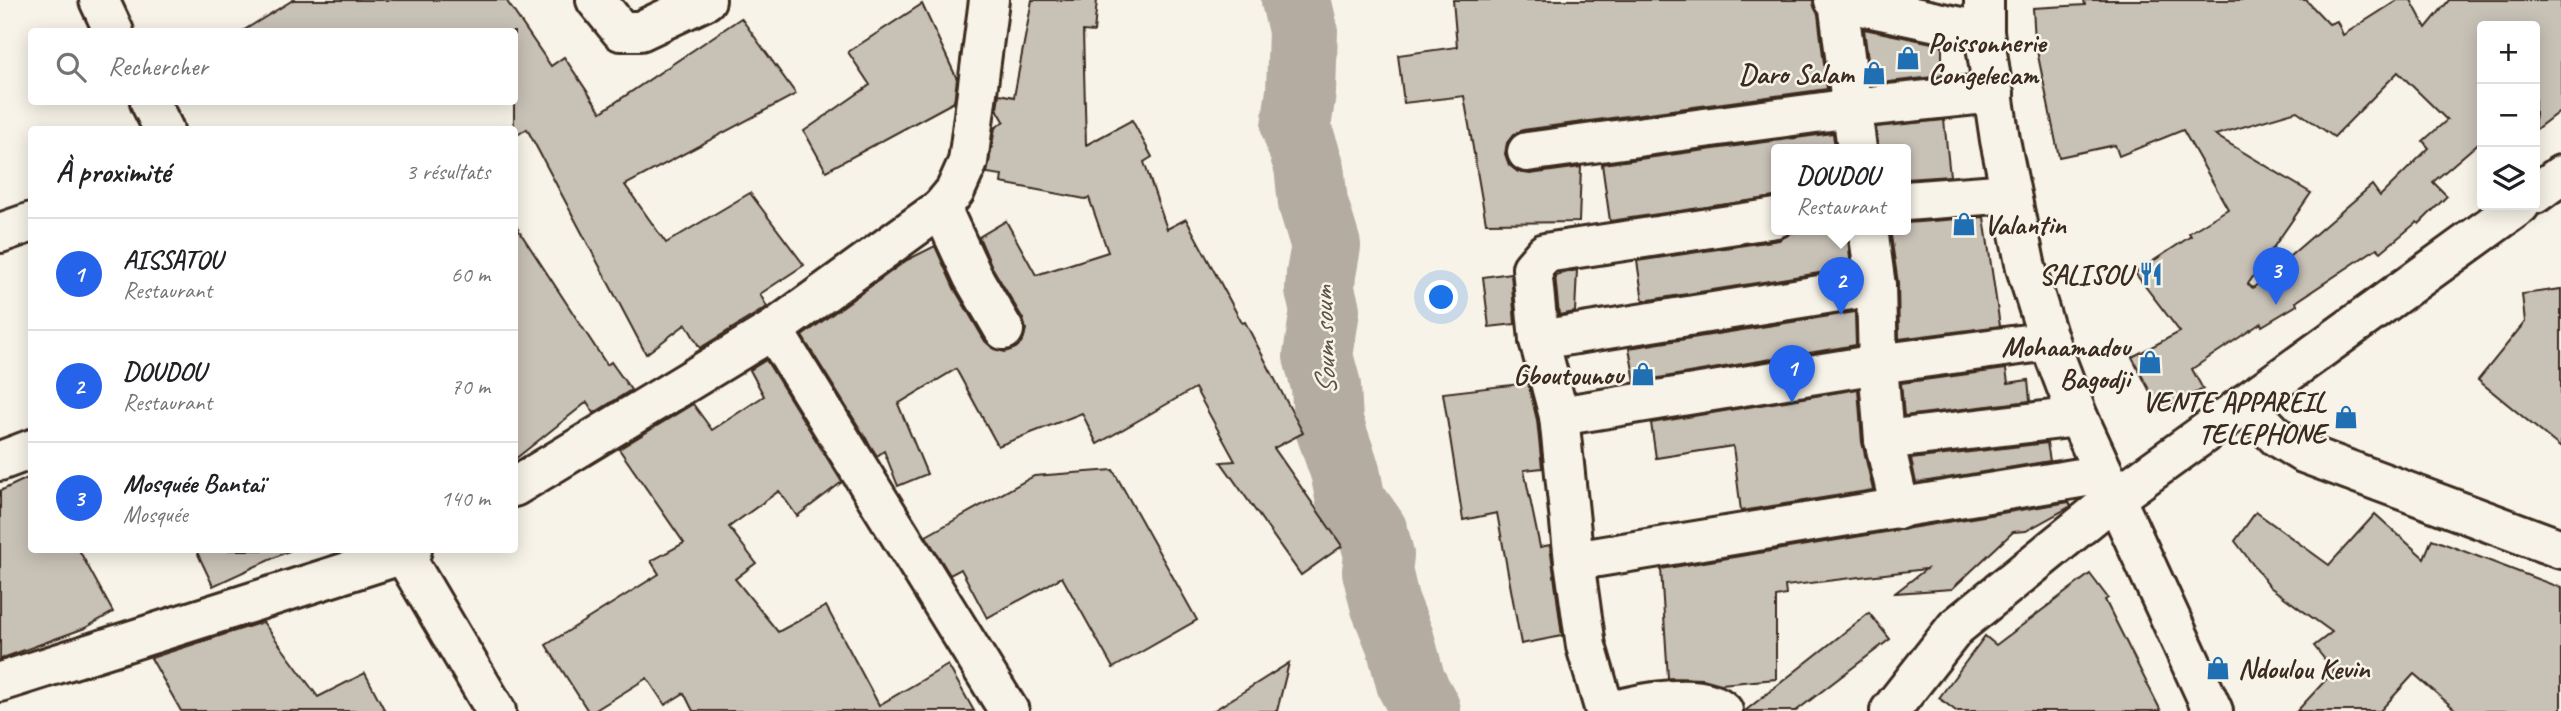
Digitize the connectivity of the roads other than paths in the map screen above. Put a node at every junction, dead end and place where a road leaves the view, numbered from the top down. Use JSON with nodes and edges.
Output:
{"nodes":[{"id":1,"x":99,"y":0,"type":"edge"},
{"id":2,"x":596,"y":0,"type":"edge"},
{"id":3,"x":706,"y":0,"type":"edge"},
{"id":4,"x":989,"y":0,"type":"edge"},
{"id":5,"x":1836,"y":1,"type":"edge"},
{"id":6,"x":1984,"y":16,"type":"edge"},
{"id":7,"x":112,"y":28,"type":"edge"},
{"id":8,"x":1994,"y":93,"type":"junction"},
{"id":9,"x":152,"y":105,"type":"edge"},
{"id":10,"x":1852,"y":108,"type":"junction"},
{"id":11,"x":162,"y":126,"type":"edge"},
{"id":12,"x":1856,"y":144,"type":"edge"},
{"id":13,"x":1527,"y":152,"type":"dead end"},
{"id":14,"x":2561,"y":175,"type":"edge"},
{"id":15,"x":2540,"y":190,"type":"edge"},
{"id":16,"x":2010,"y":193,"type":"junction"},
{"id":17,"x":1911,"y":201,"type":"edge"},
{"id":18,"x":941,"y":208,"type":"junction"},
{"id":19,"x":2513,"y":210,"type":"edge"},
{"id":20,"x":1771,"y":219,"type":"edge"},
{"id":21,"x":28,"y":223,"type":"edge"},
{"id":22,"x":0,"y":233,"type":"edge"},
{"id":23,"x":1869,"y":235,"type":"edge"},
{"id":24,"x":1875,"y":286,"type":"junction"},
{"id":25,"x":773,"y":330,"type":"junction"},
{"id":26,"x":1004,"y":330,"type":"dead end"},
{"id":27,"x":1539,"y":340,"type":"junction"},
{"id":28,"x":2049,"y":341,"type":"junction"},
{"id":29,"x":1878,"y":364,"type":"junction"},
{"id":30,"x":2245,"y":404,"type":"junction"},
{"id":31,"x":1559,"y":416,"type":"junction"},
{"id":32,"x":2078,"y":417,"type":"junction"},
{"id":33,"x":1884,"y":440,"type":"junction"},
{"id":34,"x":28,"y":450,"type":"edge"},
{"id":35,"x":0,"y":461,"type":"edge"},
{"id":36,"x":518,"y":485,"type":"edge"},
{"id":37,"x":2110,"y":486,"type":"junction"},
{"id":38,"x":1900,"y":509,"type":"junction"},
{"id":39,"x":2561,"y":548,"type":"edge"},
{"id":40,"x":400,"y":553,"type":"edge"},
{"id":41,"x":407,"y":553,"type":"edge"},
{"id":42,"x":1574,"y":561,"type":"junction"},
{"id":43,"x":0,"y":682,"type":"edge"},
{"id":44,"x":496,"y":711,"type":"edge"},
{"id":45,"x":1009,"y":711,"type":"edge"},
{"id":46,"x":1605,"y":711,"type":"edge"},
{"id":47,"x":1614,"y":711,"type":"edge"},
{"id":48,"x":1723,"y":711,"type":"edge"},
{"id":49,"x":1891,"y":711,"type":"edge"},
{"id":50,"x":2213,"y":711,"type":"edge"}],
"edges":[{"from":1,"to":7,"type":"street"},
{"from":2,"to":3,"type":"street"},
{"from":4,"to":18,"type":"street"},
{"from":5,"to":6,"type":"street"},
{"from":5,"to":10,"type":"street"},
{"from":6,"to":8,"type":"street"},
{"from":8,"to":10,"type":"street"},
{"from":8,"to":16,"type":"street"},
{"from":9,"to":11,"type":"street"},
{"from":10,"to":12,"type":"street"},
{"from":10,"to":13,"type":"street"},
{"from":14,"to":15,"type":"street"},
{"from":16,"to":17,"type":"street"},
{"from":16,"to":28,"type":"street"},
{"from":18,"to":25,"type":"street"},
{"from":18,"to":26,"type":"street"},
{"from":19,"to":30,"type":"street"},
{"from":20,"to":27,"type":"street"},
{"from":21,"to":22,"type":"street"},
{"from":23,"to":24,"type":"street"},
{"from":24,"to":27,"type":"street"},
{"from":24,"to":29,"type":"street"},
{"from":25,"to":36,"type":"street"},
{"from":25,"to":45,"type":"street"},
{"from":27,"to":31,"type":"street"},
{"from":28,"to":29,"type":"street"},
{"from":28,"to":32,"type":"street"},
{"from":29,"to":31,"type":"street"},
{"from":29,"to":33,"type":"street"},
{"from":30,"to":37,"type":"street"},
{"from":30,"to":39,"type":"street"},
{"from":31,"to":42,"type":"street"},
{"from":32,"to":33,"type":"street"},
{"from":32,"to":37,"type":"street"},
{"from":33,"to":38,"type":"street"},
{"from":34,"to":35,"type":"street"},
{"from":37,"to":38,"type":"street"},
{"from":37,"to":49,"type":"street"},
{"from":37,"to":50,"type":"street"},
{"from":38,"to":42,"type":"street"},
{"from":40,"to":43,"type":"street"},
{"from":41,"to":44,"type":"street"},
{"from":42,"to":46,"type":"street"},
{"from":47,"to":48,"type":"street"}]}
